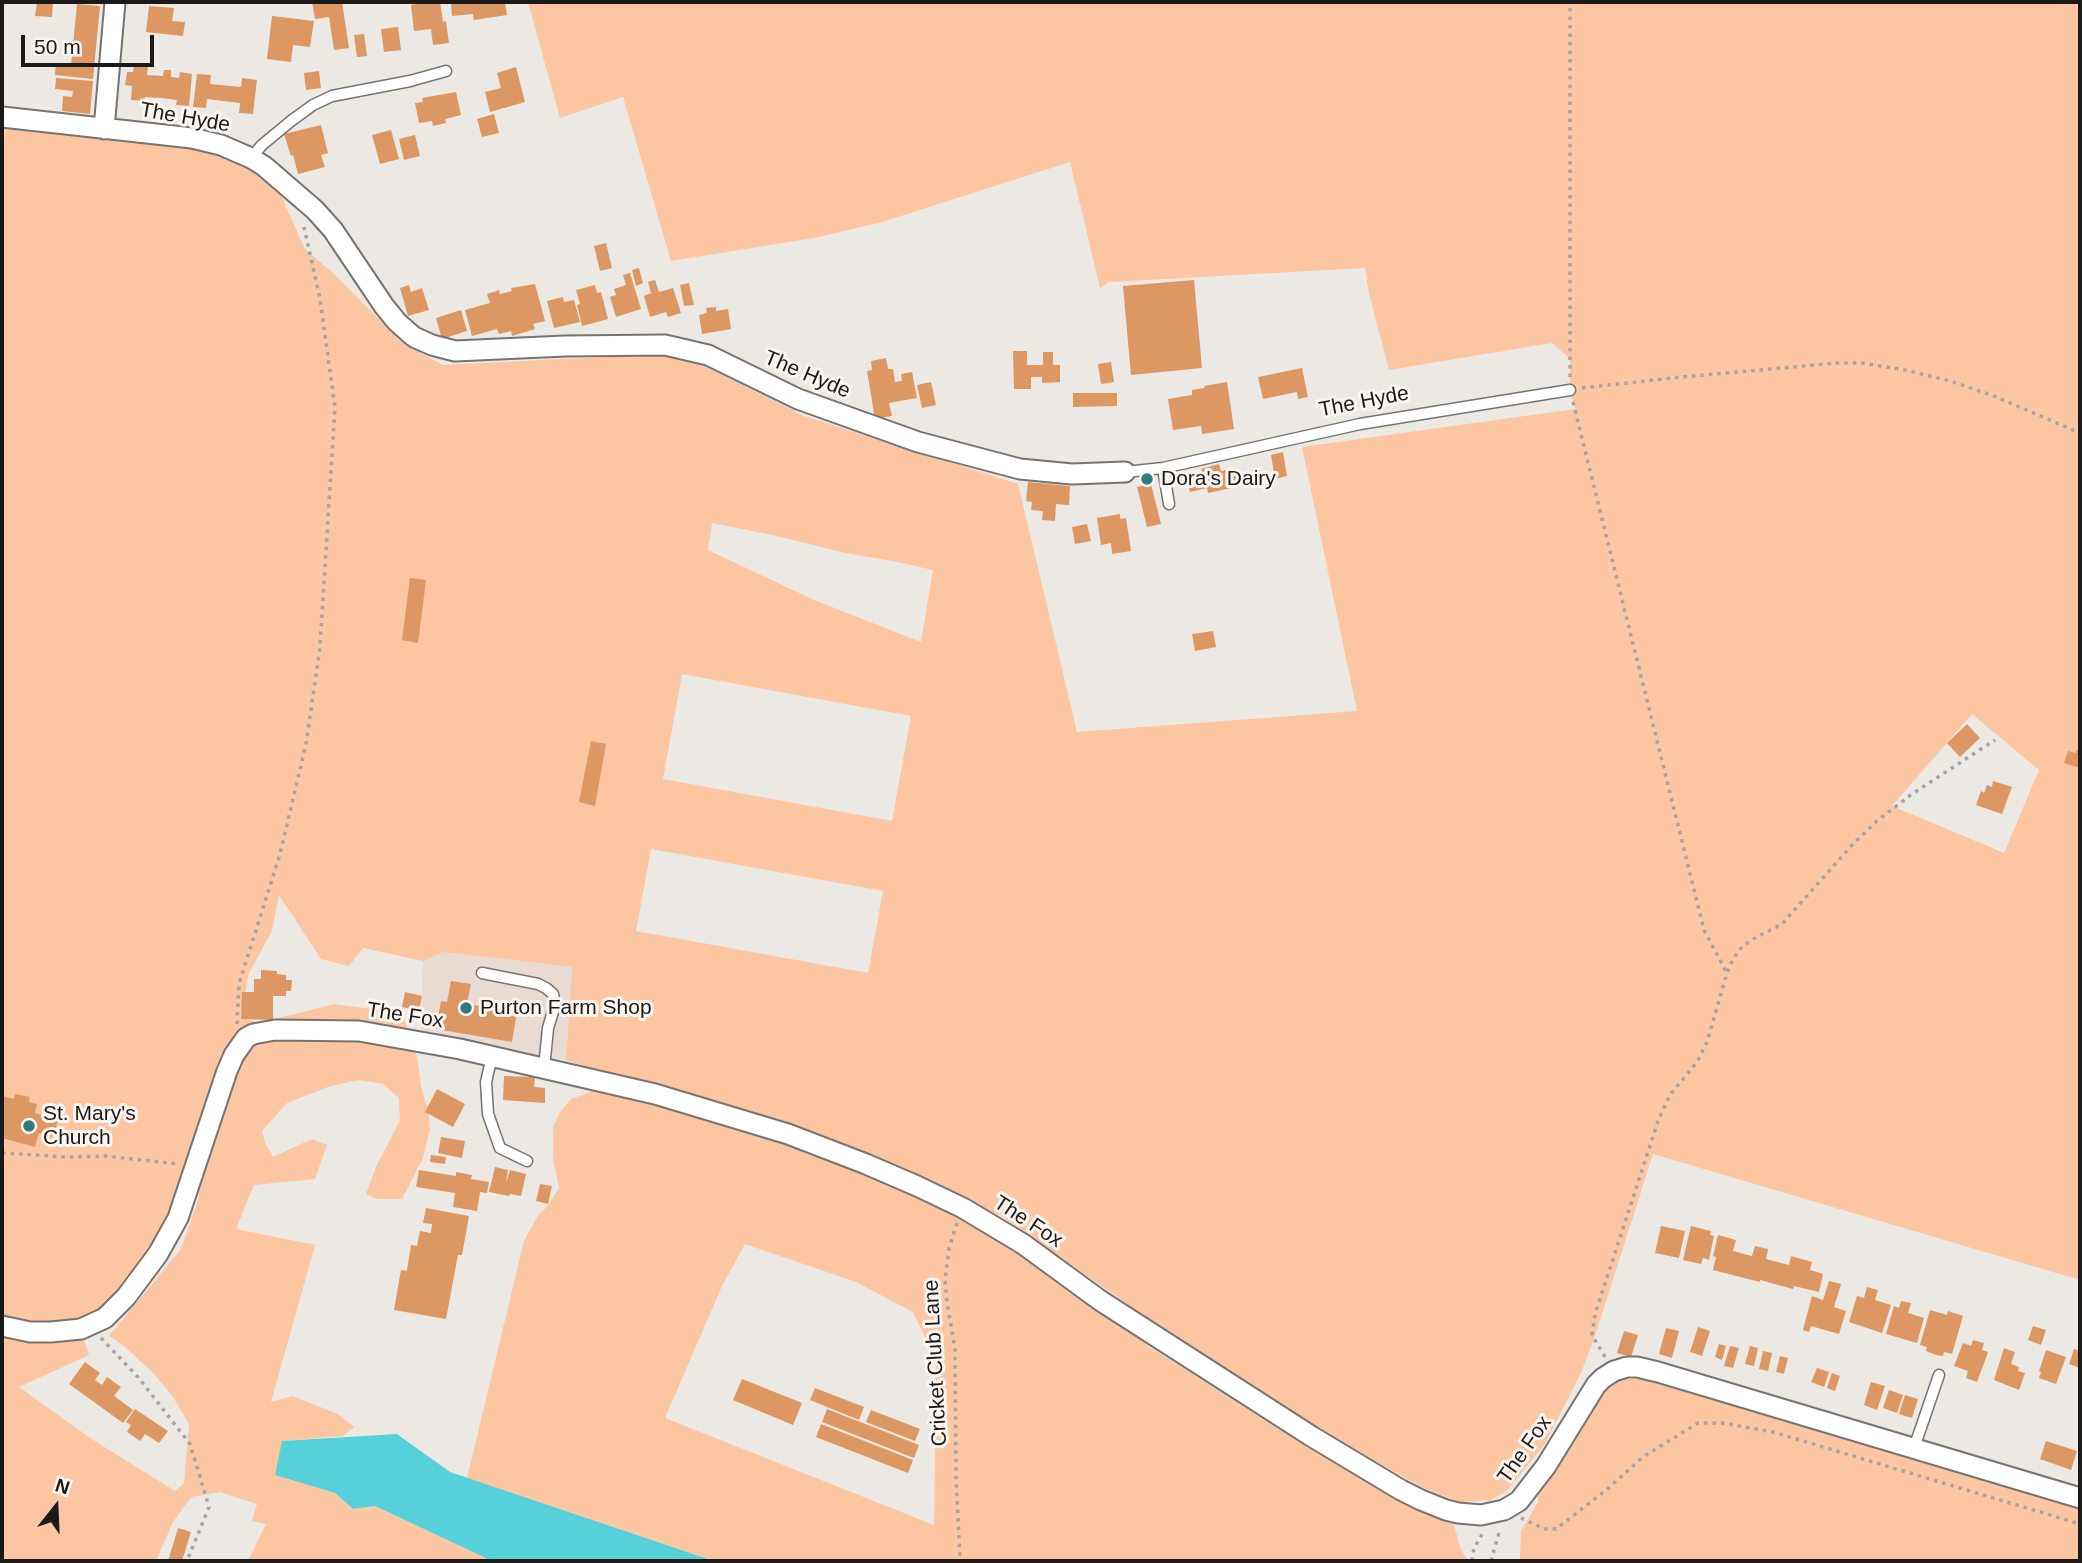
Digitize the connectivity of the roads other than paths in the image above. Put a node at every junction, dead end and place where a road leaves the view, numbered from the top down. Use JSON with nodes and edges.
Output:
{"nodes":[{"id":1,"x":115,"y":2,"type":"edge"},
{"id":2,"x":446,"y":71,"type":"dead end"},
{"id":3,"x":2,"y":117,"type":"edge"},
{"id":4,"x":104,"y":129,"type":"junction"},
{"id":5,"x":251,"y":158,"type":"junction"},
{"id":6,"x":1570,"y":390,"type":"road end"},
{"id":7,"x":1163,"y":468,"type":"junction"},
{"id":8,"x":1125,"y":472,"type":"joint"},
{"id":9,"x":1169,"y":504,"type":"dead end"},
{"id":10,"x":482,"y":973,"type":"dead end"},
{"id":11,"x":492,"y":1056,"type":"junction"},
{"id":12,"x":544,"y":1068,"type":"junction"},
{"id":13,"x":527,"y":1161,"type":"dead end"},
{"id":14,"x":2,"y":1326,"type":"edge"},
{"id":15,"x":1939,"y":1375,"type":"dead end"},
{"id":16,"x":1914,"y":1448,"type":"junction"},
{"id":17,"x":2080,"y":1498,"type":"edge"}],
"edges":[{"from":1,"to":4,"type":"street"},
{"from":2,"to":5,"type":"lane"},
{"from":3,"to":4,"type":"street","name":"The Hyde"},
{"from":4,"to":5,"type":"street","name":"The Hyde"},
{"from":5,"to":8,"type":"street","name":"The Hyde"},
{"from":6,"to":7,"type":"lane","name":"The Hyde"},
{"from":7,"to":8,"type":"lane","name":"The Hyde"},
{"from":7,"to":9,"type":"lane"},
{"from":10,"to":12,"type":"lane"},
{"from":11,"to":12,"type":"street","name":"The Fox"},
{"from":11,"to":13,"type":"lane"},
{"from":11,"to":14,"type":"street","name":"The Fox"},
{"from":12,"to":16,"type":"street","name":"The Fox"},
{"from":15,"to":16,"type":"lane"},
{"from":16,"to":17,"type":"street"}]}
